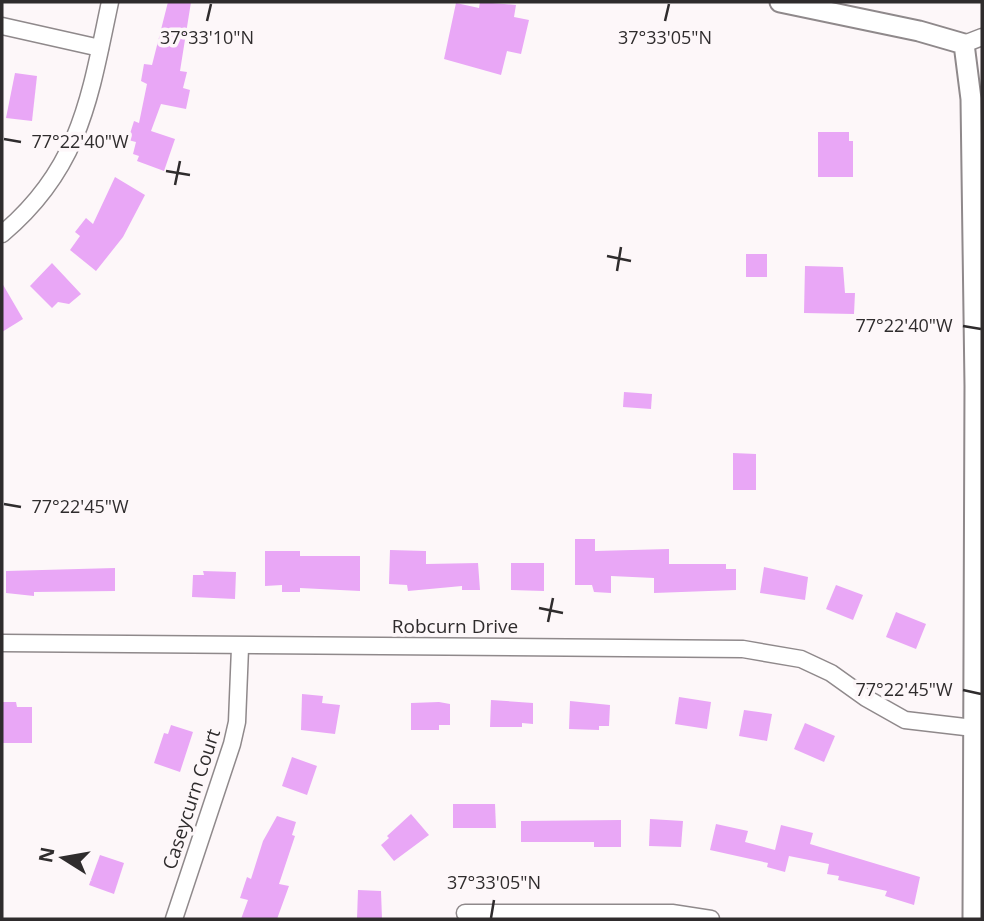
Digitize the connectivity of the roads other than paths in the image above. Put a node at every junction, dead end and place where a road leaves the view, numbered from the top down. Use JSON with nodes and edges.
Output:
{"nodes":[{"id":1,"x":110,"y":2,"type":"edge"},
{"id":2,"x":780,"y":2,"type":"edge"},
{"id":3,"x":2,"y":26,"type":"edge"},
{"id":4,"x":982,"y":37,"type":"edge"},
{"id":5,"x":964,"y":44,"type":"junction"},
{"id":6,"x":100,"y":48,"type":"junction"},
{"id":7,"x":2,"y":234,"type":"edge"},
{"id":8,"x":2,"y":643,"type":"edge"},
{"id":9,"x":240,"y":648,"type":"junction"},
{"id":10,"x":978,"y":729,"type":"edge"},
{"id":11,"x":465,"y":913,"type":"dead end"},
{"id":12,"x":174,"y":919,"type":"edge"},
{"id":13,"x":711,"y":919,"type":"edge"},
{"id":14,"x":973,"y":919,"type":"edge"}],
"edges":[{"from":1,"to":6,"type":"street"},
{"from":2,"to":5,"type":"street"},
{"from":3,"to":6,"type":"street"},
{"from":4,"to":5,"type":"street"},
{"from":5,"to":10,"type":"street"},
{"from":6,"to":7,"type":"street"},
{"from":8,"to":9,"type":"street","name":"Robcurn Drive"},
{"from":9,"to":10,"type":"street","name":"Robcurn Drive"},
{"from":9,"to":12,"type":"street","name":"Caseycurn Court"},
{"from":10,"to":14,"type":"street"},
{"from":11,"to":13,"type":"street"}]}
